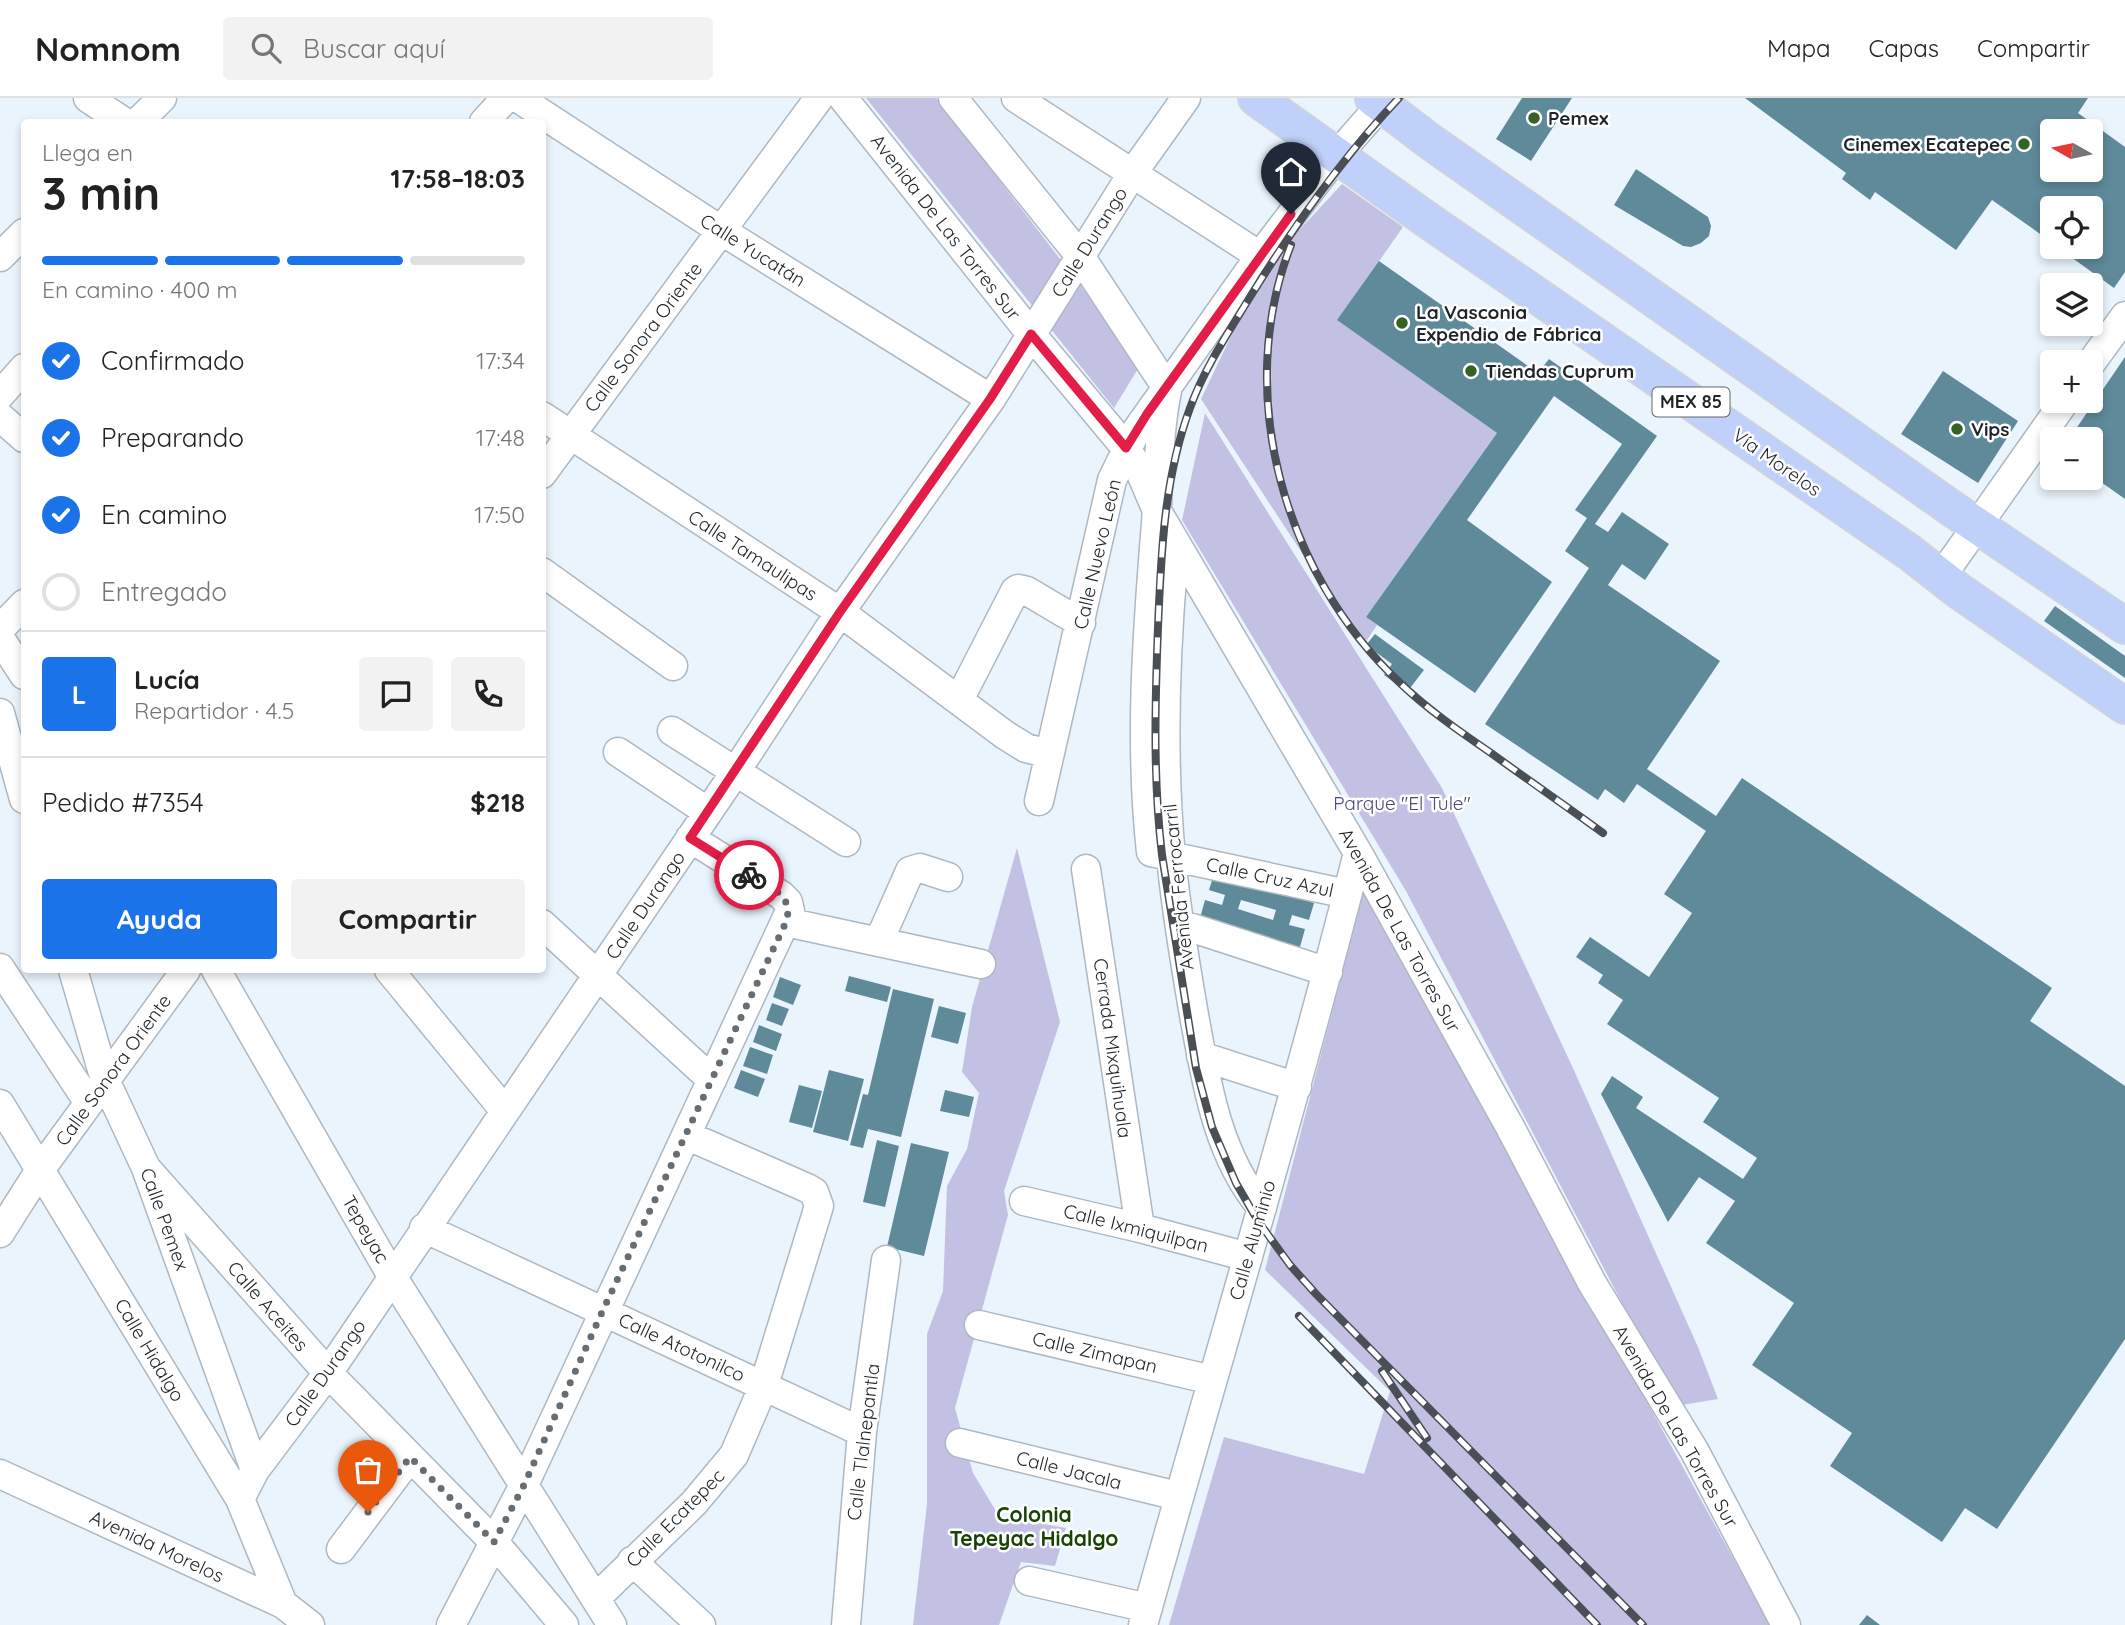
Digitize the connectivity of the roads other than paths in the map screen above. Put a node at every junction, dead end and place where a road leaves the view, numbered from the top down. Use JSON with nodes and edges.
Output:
{"nodes":[{"id":1,"x":88,"y":98,"type":"edge"},
{"id":2,"x":162,"y":98,"type":"edge"},
{"id":3,"x":506,"y":98,"type":"edge"},
{"id":4,"x":518,"y":98,"type":"edge"},
{"id":5,"x":819,"y":98,"type":"edge"},
{"id":6,"x":843,"y":98,"type":"edge"},
{"id":7,"x":953,"y":98,"type":"edge"},
{"id":8,"x":1016,"y":98,"type":"edge"},
{"id":9,"x":1186,"y":98,"type":"edge"},
{"id":10,"x":1256,"y":98,"type":"edge"},
{"id":11,"x":1380,"y":100,"type":"edge"},
{"id":12,"x":120,"y":119,"type":"edge"},
{"id":13,"x":141,"y":119,"type":"edge"},
{"id":14,"x":487,"y":119,"type":"edge"},
{"id":15,"x":1337,"y":155,"type":"junction"},
{"id":16,"x":1132,"y":174,"type":"junction"},
{"id":17,"x":722,"y":231,"type":"junction"},
{"id":18,"x":21,"y":236,"type":"edge"},
{"id":19,"x":1080,"y":256,"type":"junction"},
{"id":20,"x":1260,"y":256,"type":"junction"},
{"id":21,"x":0,"y":257,"type":"edge"},
{"id":22,"x":2125,"y":316,"type":"edge"},
{"id":23,"x":1031,"y":334,"type":"junction"},
{"id":24,"x":2100,"y":350,"type":"edge"},
{"id":25,"x":21,"y":371,"type":"edge"},
{"id":26,"x":1167,"y":388,"type":"junction"},
{"id":27,"x":0,"y":395,"type":"edge"},
{"id":28,"x":990,"y":399,"type":"junction"},
{"id":29,"x":2057,"y":413,"type":"edge"},
{"id":30,"x":0,"y":417,"type":"edge"},
{"id":31,"x":546,"y":419,"type":"edge"},
{"id":32,"x":21,"y":435,"type":"edge"},
{"id":33,"x":570,"y":436,"type":"junction"},
{"id":34,"x":1126,"y":448,"type":"junction"},
{"id":35,"x":546,"y":469,"type":"edge"},
{"id":36,"x":1157,"y":511,"type":"junction"},
{"id":37,"x":1978,"y":526,"type":"junction"},
{"id":38,"x":1184,"y":558,"type":"junction"},
{"id":39,"x":546,"y":575,"type":"edge"},
{"id":40,"x":1941,"y":577,"type":"junction"},
{"id":41,"x":21,"y":607,"type":"edge"},
{"id":42,"x":840,"y":612,"type":"junction"},
{"id":43,"x":1081,"y":623,"type":"junction"},
{"id":44,"x":2125,"y":626,"type":"edge"},
{"id":45,"x":0,"y":629,"type":"edge"},
{"id":46,"x":0,"y":638,"type":"edge"},
{"id":47,"x":673,"y":666,"type":"dead end"},
{"id":48,"x":21,"y":670,"type":"edge"},
{"id":49,"x":959,"y":700,"type":"junction"},
{"id":50,"x":2125,"y":706,"type":"edge"},
{"id":51,"x":0,"y":713,"type":"edge"},
{"id":52,"x":672,"y":731,"type":"dead end"},
{"id":53,"x":618,"y":752,"type":"dead end"},
{"id":54,"x":1049,"y":754,"type":"junction"},
{"id":55,"x":736,"y":771,"type":"junction"},
{"id":56,"x":21,"y":788,"type":"edge"},
{"id":57,"x":1039,"y":801,"type":"dead end"},
{"id":58,"x":708,"y":811,"type":"junction"},
{"id":59,"x":690,"y":838,"type":"junction"},
{"id":60,"x":846,"y":842,"type":"dead end"},
{"id":61,"x":1358,"y":853,"type":"junction"},
{"id":62,"x":1161,"y":854,"type":"junction"},
{"id":63,"x":1086,"y":869,"type":"dead end"},
{"id":64,"x":948,"y":877,"type":"dead end"},
{"id":65,"x":1348,"y":894,"type":"junction"},
{"id":66,"x":786,"y":922,"type":"junction"},
{"id":67,"x":1180,"y":924,"type":"junction"},
{"id":68,"x":546,"y":928,"type":"edge"},
{"id":69,"x":880,"y":942,"type":"junction"},
{"id":70,"x":981,"y":964,"type":"dead end"},
{"id":71,"x":0,"y":968,"type":"edge"},
{"id":72,"x":1328,"y":972,"type":"junction"},
{"id":73,"x":75,"y":973,"type":"edge"},
{"id":74,"x":184,"y":973,"type":"edge"},
{"id":75,"x":218,"y":973,"type":"edge"},
{"id":76,"x":391,"y":973,"type":"edge"},
{"id":77,"x":598,"y":975,"type":"junction"},
{"id":78,"x":1202,"y":1056,"type":"junction"},
{"id":79,"x":712,"y":1080,"type":"junction"},
{"id":80,"x":1297,"y":1087,"type":"junction"},
{"id":81,"x":97,"y":1091,"type":"junction"},
{"id":82,"x":0,"y":1104,"type":"edge"},
{"id":83,"x":505,"y":1111,"type":"junction"},
{"id":84,"x":686,"y":1135,"type":"junction"},
{"id":85,"x":146,"y":1168,"type":"junction"},
{"id":86,"x":40,"y":1170,"type":"junction"},
{"id":87,"x":1024,"y":1201,"type":"dead end"},
{"id":88,"x":1262,"y":1208,"type":"junction"},
{"id":89,"x":424,"y":1228,"type":"junction"},
{"id":90,"x":1140,"y":1228,"type":"junction"},
{"id":91,"x":0,"y":1233,"type":"edge"},
{"id":92,"x":1248,"y":1257,"type":"junction"},
{"id":93,"x":886,"y":1260,"type":"dead end"},
{"id":94,"x":392,"y":1276,"type":"junction"},
{"id":95,"x":603,"y":1310,"type":"junction"},
{"id":96,"x":979,"y":1325,"type":"dead end"},
{"id":97,"x":327,"y":1373,"type":"junction"},
{"id":98,"x":1212,"y":1380,"type":"junction"},
{"id":99,"x":764,"y":1385,"type":"junction"},
{"id":100,"x":862,"y":1432,"type":"junction"},
{"id":101,"x":960,"y":1443,"type":"dead end"},
{"id":102,"x":410,"y":1457,"type":"junction"},
{"id":103,"x":255,"y":1470,"type":"junction"},
{"id":104,"x":0,"y":1474,"type":"edge"},
{"id":105,"x":524,"y":1485,"type":"junction"},
{"id":106,"x":1178,"y":1496,"type":"junction"},
{"id":107,"x":240,"y":1499,"type":"junction"},
{"id":108,"x":494,"y":1542,"type":"junction"},
{"id":109,"x":341,"y":1549,"type":"dead end"},
{"id":110,"x":632,"y":1561,"type":"junction"},
{"id":111,"x":1029,"y":1581,"type":"dead end"},
{"id":112,"x":596,"y":1598,"type":"junction"},
{"id":113,"x":279,"y":1615,"type":"edge"},
{"id":114,"x":1146,"y":1617,"type":"edge"},
{"id":115,"x":310,"y":1625,"type":"edge"},
{"id":116,"x":451,"y":1625,"type":"edge"},
{"id":117,"x":564,"y":1625,"type":"edge"},
{"id":118,"x":612,"y":1625,"type":"edge"},
{"id":119,"x":702,"y":1625,"type":"edge"},
{"id":120,"x":846,"y":1625,"type":"edge"},
{"id":121,"x":1786,"y":1625,"type":"edge"}],
"edges":[{"from":1,"to":12,"type":"street"},
{"from":2,"to":13,"type":"street"},
{"from":3,"to":14,"type":"street"},
{"from":4,"to":17,"type":"street","name":"Calle Yucatán"},
{"from":5,"to":17,"type":"street","name":"Calle Sonora Oriente"},
{"from":6,"to":23,"type":"street","name":"Avenida De Las Torres Sur"},
{"from":7,"to":19,"type":"street"},
{"from":8,"to":16,"type":"street"},
{"from":9,"to":16,"type":"street","name":"Calle Durango"},
{"from":10,"to":15,"type":"main road","name":"Vía Morelos","number":"MEX 85"},
{"from":11,"to":15,"type":"street","name":"Calle Nuevo León"},
{"from":11,"to":37,"type":"main road"},
{"from":15,"to":20,"type":"street","name":"Calle Nuevo León"},
{"from":15,"to":40,"type":"main road","name":"Vía Morelos","number":"MEX 85"},
{"from":16,"to":19,"type":"street","name":"Calle Durango"},
{"from":16,"to":20,"type":"street"},
{"from":17,"to":28,"type":"street","name":"Calle Yucatán"},
{"from":17,"to":33,"type":"street","name":"Calle Sonora Oriente"},
{"from":18,"to":21,"type":"street"},
{"from":19,"to":23,"type":"street","name":"Calle Durango"},
{"from":19,"to":26,"type":"street"},
{"from":20,"to":26,"type":"street","name":"Calle Nuevo León"},
{"from":22,"to":24,"type":"street"},
{"from":23,"to":28,"type":"street","name":"Calle Durango"},
{"from":23,"to":34,"type":"street","name":"Avenida De Las Torres Sur"},
{"from":25,"to":27,"type":"street"},
{"from":26,"to":34,"type":"street","name":"Calle Nuevo León"},
{"from":26,"to":36,"type":"street","name":"Avenida Ferrocarril"},
{"from":28,"to":42,"type":"street","name":"Calle Durango"},
{"from":29,"to":37,"type":"street"},
{"from":30,"to":32,"type":"street"},
{"from":31,"to":33,"type":"street","name":"Calle Tamaulipas"},
{"from":33,"to":35,"type":"street","name":"Calle Sonora Oriente"},
{"from":33,"to":42,"type":"street","name":"Calle Tamaulipas"},
{"from":34,"to":36,"type":"street","name":"Avenida De Las Torres Sur"},
{"from":34,"to":43,"type":"street","name":"Calle Nuevo León"},
{"from":36,"to":38,"type":"street","name":"Avenida De Las Torres Sur"},
{"from":36,"to":62,"type":"street","name":"Avenida Ferrocarril"},
{"from":37,"to":40,"type":"street"},
{"from":37,"to":44,"type":"main road"},
{"from":38,"to":61,"type":"street","name":"Avenida De Las Torres Sur"},
{"from":38,"to":62,"type":"street","name":"Avenida Ferrocarril"},
{"from":39,"to":47,"type":"street"},
{"from":40,"to":50,"type":"main road","name":"Vía Morelos","number":"MEX 85"},
{"from":41,"to":45,"type":"street"},
{"from":42,"to":49,"type":"street","name":"Calle Tamaulipas"},
{"from":42,"to":55,"type":"street","name":"Calle Durango"},
{"from":43,"to":49,"type":"street"},
{"from":43,"to":54,"type":"street","name":"Calle Nuevo León"},
{"from":46,"to":48,"type":"street"},
{"from":49,"to":54,"type":"street","name":"Calle Tamaulipas"},
{"from":51,"to":56,"type":"street"},
{"from":52,"to":55,"type":"street"},
{"from":53,"to":58,"type":"street"},
{"from":54,"to":57,"type":"street","name":"Calle Nuevo León"},
{"from":55,"to":58,"type":"street","name":"Calle Durango"},
{"from":55,"to":60,"type":"street"},
{"from":58,"to":59,"type":"street","name":"Calle Durango"},
{"from":59,"to":66,"type":"street"},
{"from":59,"to":77,"type":"street","name":"Calle Durango"},
{"from":61,"to":65,"type":"street","name":"Calle Aluminio"},
{"from":61,"to":121,"type":"street","name":"Avenida De Las Torres Sur"},
{"from":62,"to":65,"type":"street","name":"Calle Cruz Azul"},
{"from":62,"to":67,"type":"street","name":"Avenida Ferrocarril"},
{"from":63,"to":90,"type":"street","name":"Cerrada Mixquihuala"},
{"from":64,"to":69,"type":"street"},
{"from":65,"to":72,"type":"street","name":"Calle Aluminio"},
{"from":66,"to":69,"type":"street"},
{"from":66,"to":79,"type":"street"},
{"from":67,"to":72,"type":"street"},
{"from":67,"to":78,"type":"street","name":"Avenida Ferrocarril"},
{"from":68,"to":77,"type":"street"},
{"from":69,"to":70,"type":"street"},
{"from":71,"to":81,"type":"street"},
{"from":72,"to":80,"type":"street","name":"Calle Aluminio"},
{"from":73,"to":81,"type":"street","name":"Calle Pemex"},
{"from":74,"to":81,"type":"street","name":"Calle Sonora Oriente"},
{"from":75,"to":94,"type":"street","name":"Tepeyac"},
{"from":76,"to":83,"type":"street"},
{"from":77,"to":79,"type":"street"},
{"from":77,"to":83,"type":"street","name":"Calle Durango"},
{"from":78,"to":80,"type":"street"},
{"from":78,"to":88,"type":"street","name":"Avenida Ferrocarril"},
{"from":79,"to":84,"type":"street"},
{"from":80,"to":88,"type":"street","name":"Calle Aluminio"},
{"from":81,"to":85,"type":"street","name":"Calle Pemex"},
{"from":81,"to":86,"type":"street","name":"Calle Sonora Oriente"},
{"from":82,"to":86,"type":"street","name":"Calle Hidalgo"},
{"from":83,"to":89,"type":"street","name":"Calle Durango"},
{"from":84,"to":95,"type":"street"},
{"from":84,"to":99,"type":"street","name":"Calle Ecatepec"},
{"from":85,"to":97,"type":"street","name":"Calle Aceites"},
{"from":85,"to":103,"type":"street","name":"Calle Pemex"},
{"from":86,"to":91,"type":"street","name":"Calle Sonora Oriente"},
{"from":86,"to":107,"type":"street","name":"Calle Hidalgo"},
{"from":87,"to":90,"type":"street","name":"Calle Ixmiquilpan"},
{"from":88,"to":92,"type":"street","name":"Calle Aluminio"},
{"from":89,"to":94,"type":"street","name":"Calle Durango"},
{"from":89,"to":95,"type":"street","name":"Calle Atotonilco"},
{"from":90,"to":92,"type":"street","name":"Calle Ixmiquilpan"},
{"from":92,"to":98,"type":"street","name":"Calle Aluminio"},
{"from":93,"to":100,"type":"street","name":"Calle Tlalnepantla"},
{"from":94,"to":97,"type":"street","name":"Calle Durango"},
{"from":94,"to":105,"type":"street","name":"Tepeyac"},
{"from":95,"to":99,"type":"street","name":"Calle Atotonilco"},
{"from":95,"to":105,"type":"street"},
{"from":96,"to":98,"type":"street","name":"Calle Zimapan"},
{"from":97,"to":102,"type":"street","name":"Calle Aceites"},
{"from":97,"to":103,"type":"street","name":"Calle Durango"},
{"from":98,"to":106,"type":"street","name":"Calle Aluminio"},
{"from":99,"to":100,"type":"street","name":"Calle Atotonilco"},
{"from":99,"to":110,"type":"street","name":"Calle Ecatepec"},
{"from":100,"to":120,"type":"street","name":"Calle Tlalnepantla"},
{"from":101,"to":106,"type":"street","name":"Calle Jacala"},
{"from":102,"to":108,"type":"street","name":"Calle Aceites"},
{"from":102,"to":109,"type":"street"},
{"from":103,"to":107,"type":"street","name":"Calle Durango"},
{"from":104,"to":113,"type":"street","name":"Avenida Morelos"},
{"from":105,"to":108,"type":"street"},
{"from":105,"to":112,"type":"street","name":"Tepeyac"},
{"from":106,"to":114,"type":"street","name":"Calle Aluminio"},
{"from":107,"to":113,"type":"street","name":"Calle Hidalgo"},
{"from":108,"to":116,"type":"street"},
{"from":108,"to":117,"type":"street","name":"Calle Aceites"},
{"from":110,"to":112,"type":"street","name":"Calle Ecatepec"},
{"from":110,"to":119,"type":"street"},
{"from":111,"to":114,"type":"street"},
{"from":112,"to":118,"type":"street","name":"Tepeyac"},
{"from":113,"to":115,"type":"street","name":"Avenida Morelos"}]}
